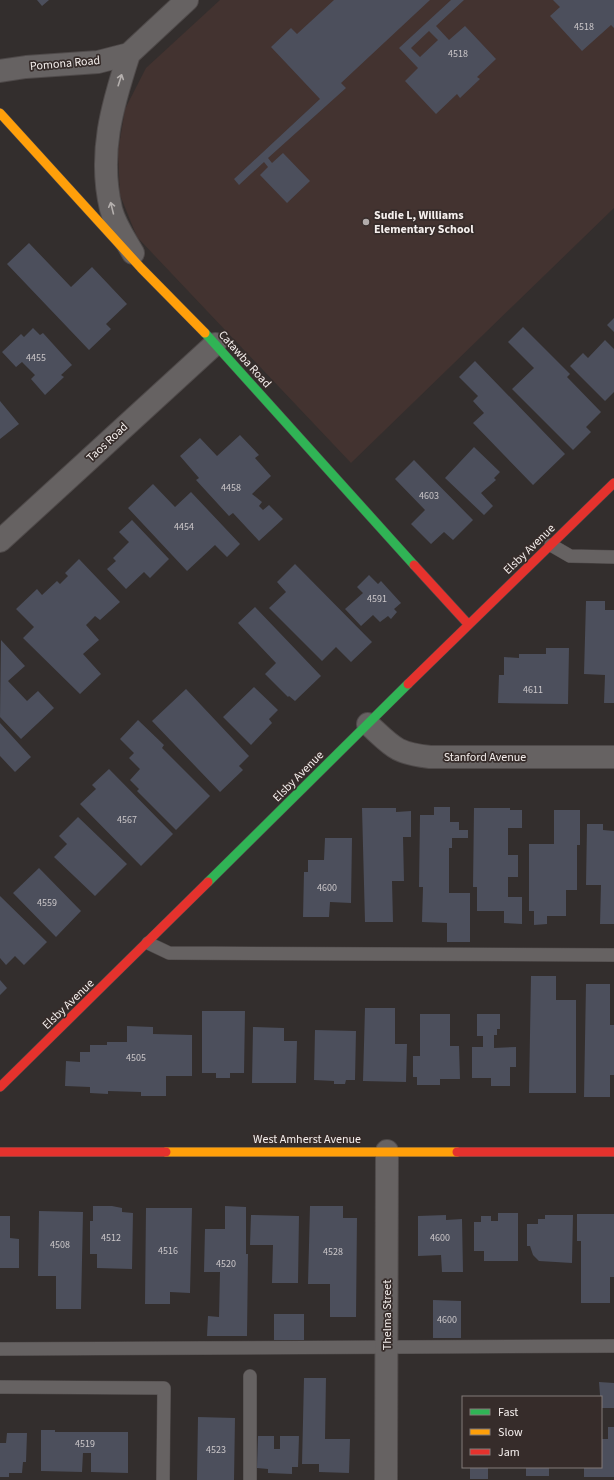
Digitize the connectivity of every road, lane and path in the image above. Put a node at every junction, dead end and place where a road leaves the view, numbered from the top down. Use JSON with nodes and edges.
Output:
{"nodes":[{"id":1,"x":187,"y":0,"type":"edge"},
{"id":2,"x":129,"y":54,"type":"junction"},
{"id":3,"x":0,"y":71,"type":"edge"},
{"id":4,"x":0,"y":113,"type":"edge"},
{"id":5,"x":141,"y":268,"type":"junction"},
{"id":6,"x":215,"y":344,"type":"junction"},
{"id":7,"x":614,"y":483,"type":"edge"},
{"id":8,"x":0,"y":541,"type":"edge"},
{"id":9,"x":551,"y":545,"type":"junction"},
{"id":10,"x":614,"y":557,"type":"edge"},
{"id":11,"x":468,"y":624,"type":"junction"},
{"id":12,"x":368,"y":724,"type":"junction"},
{"id":13,"x":614,"y":757,"type":"edge"},
{"id":14,"x":148,"y":943,"type":"junction"},
{"id":15,"x":614,"y":955,"type":"edge"},
{"id":16,"x":0,"y":1087,"type":"edge"},
{"id":17,"x":387,"y":1151,"type":"junction"},
{"id":18,"x":0,"y":1152,"type":"edge"},
{"id":19,"x":614,"y":1152,"type":"edge"},
{"id":20,"x":387,"y":1346,"type":"junction"},
{"id":21,"x":614,"y":1346,"type":"edge"},
{"id":22,"x":0,"y":1349,"type":"edge"},
{"id":23,"x":250,"y":1376,"type":"dead end"},
{"id":24,"x":0,"y":1387,"type":"edge"},
{"id":25,"x":163,"y":1480,"type":"edge"},
{"id":26,"x":250,"y":1480,"type":"edge"},
{"id":27,"x":386,"y":1480,"type":"edge"}],
"edges":[{"from":1,"to":2,"type":"street","name":"Pomona Road"},
{"from":2,"to":3,"type":"street","name":"Pomona Road"},
{"from":5,"to":2,"type":"street","name":"Pomona Road","one_way":true},
{"from":4,"to":5,"type":"street","name":"Catawba Road"},
{"from":5,"to":6,"type":"street","name":"Catawba Road"},
{"from":6,"to":8,"type":"street","name":"Taos Road"},
{"from":6,"to":11,"type":"street","name":"Catawba Road"},
{"from":7,"to":9,"type":"street","name":"Elsby Avenue"},
{"from":9,"to":10,"type":"lane"},
{"from":9,"to":11,"type":"street","name":"Elsby Avenue"},
{"from":11,"to":12,"type":"street","name":"Elsby Avenue"},
{"from":12,"to":13,"type":"street","name":"Stanford Avenue"},
{"from":12,"to":14,"type":"street","name":"Elsby Avenue"},
{"from":14,"to":15,"type":"lane"},
{"from":14,"to":16,"type":"street","name":"Elsby Avenue"},
{"from":17,"to":18,"type":"street","name":"West Amherst Avenue"},
{"from":17,"to":19,"type":"street","name":"West Amherst Avenue"},
{"from":17,"to":20,"type":"street","name":"Thelma Street"},
{"from":20,"to":21,"type":"lane"},
{"from":20,"to":22,"type":"lane"},
{"from":20,"to":27,"type":"street","name":"Thelma Street"},
{"from":23,"to":26,"type":"lane"},
{"from":24,"to":25,"type":"lane"}]}
